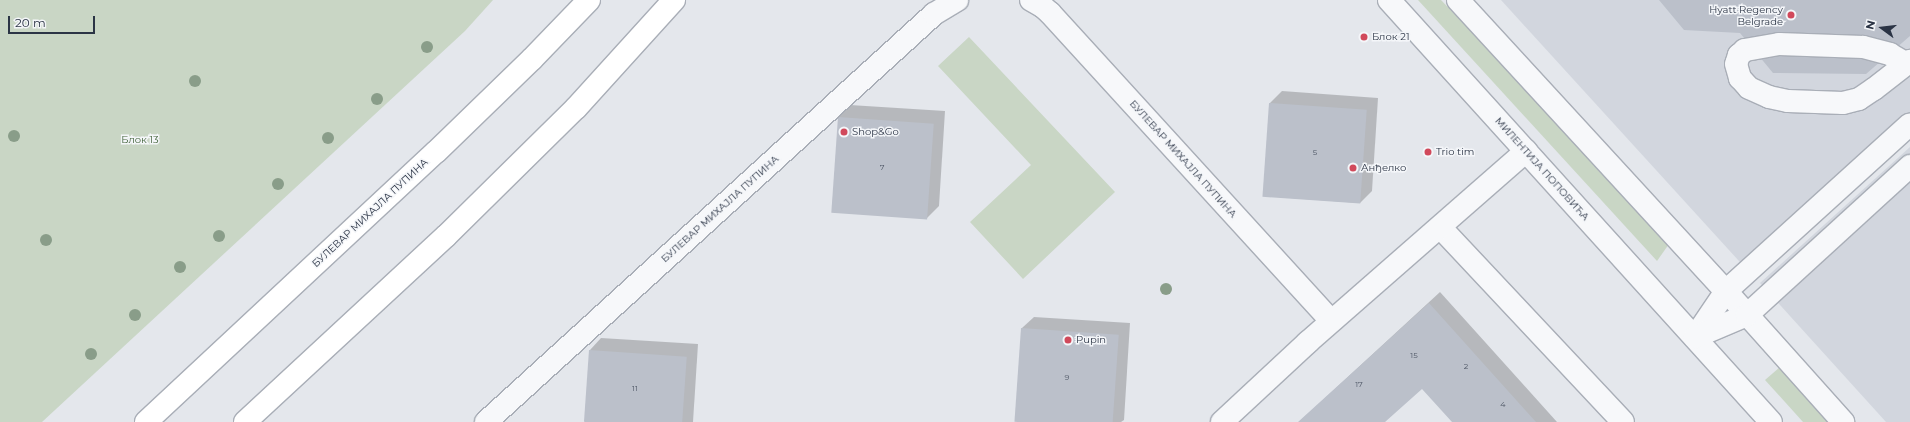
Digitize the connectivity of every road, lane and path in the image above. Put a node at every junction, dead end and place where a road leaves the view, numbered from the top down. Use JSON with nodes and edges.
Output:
{"nodes":[{"id":1,"x":589,"y":0,"type":"edge"},
{"id":2,"x":674,"y":0,"type":"edge"},
{"id":3,"x":957,"y":0,"type":"edge"},
{"id":4,"x":1031,"y":0,"type":"edge"},
{"id":5,"x":1389,"y":0,"type":"edge"},
{"id":6,"x":1458,"y":0,"type":"edge"},
{"id":7,"x":1908,"y":62,"type":"edge"},
{"id":8,"x":1910,"y":124,"type":"edge"},
{"id":9,"x":1526,"y":151,"type":"junction"},
{"id":10,"x":1910,"y":166,"type":"edge"},
{"id":11,"x":1440,"y":226,"type":"junction"},
{"id":12,"x":1726,"y":291,"type":"junction"},
{"id":13,"x":1747,"y":315,"type":"junction"},
{"id":14,"x":1331,"y":321,"type":"junction"},
{"id":15,"x":1695,"y":337,"type":"junction"},
{"id":16,"x":146,"y":422,"type":"edge"},
{"id":17,"x":245,"y":422,"type":"edge"},
{"id":18,"x":486,"y":422,"type":"edge"},
{"id":19,"x":1222,"y":422,"type":"edge"},
{"id":20,"x":1623,"y":422,"type":"edge"},
{"id":21,"x":1772,"y":422,"type":"edge"},
{"id":22,"x":1843,"y":422,"type":"edge"}],
"edges":[{"from":1,"to":16,"type":"main road","name":"БУЛЕВАР МИХАЈЛА ПУПИНА"},
{"from":2,"to":17,"type":"main road"},
{"from":3,"to":18,"type":"street","name":"БУЛЕВАР МИХАЈЛА ПУПИНА"},
{"from":4,"to":14,"type":"street","name":"БУЛЕВАР МИХАЈЛА ПУПИНА"},
{"from":5,"to":9,"type":"street","name":"МИЛЕНТИЈА ПОПОВИЋА"},
{"from":6,"to":12,"type":"street"},
{"from":7,"to":7,"type":"street"},
{"from":8,"to":12,"type":"street"},
{"from":9,"to":11,"type":"street"},
{"from":9,"to":15,"type":"street","name":"МИЛЕНТИЈА ПОПОВИЋА"},
{"from":10,"to":13,"type":"street"},
{"from":11,"to":14,"type":"street"},
{"from":11,"to":20,"type":"street"},
{"from":12,"to":13,"type":"street"},
{"from":12,"to":15,"type":"street"},
{"from":13,"to":15,"type":"street"},
{"from":13,"to":22,"type":"street"},
{"from":14,"to":19,"type":"street"},
{"from":15,"to":21,"type":"street","name":"МИЛЕНТИЈА ПОПОВИЋА"}]}
